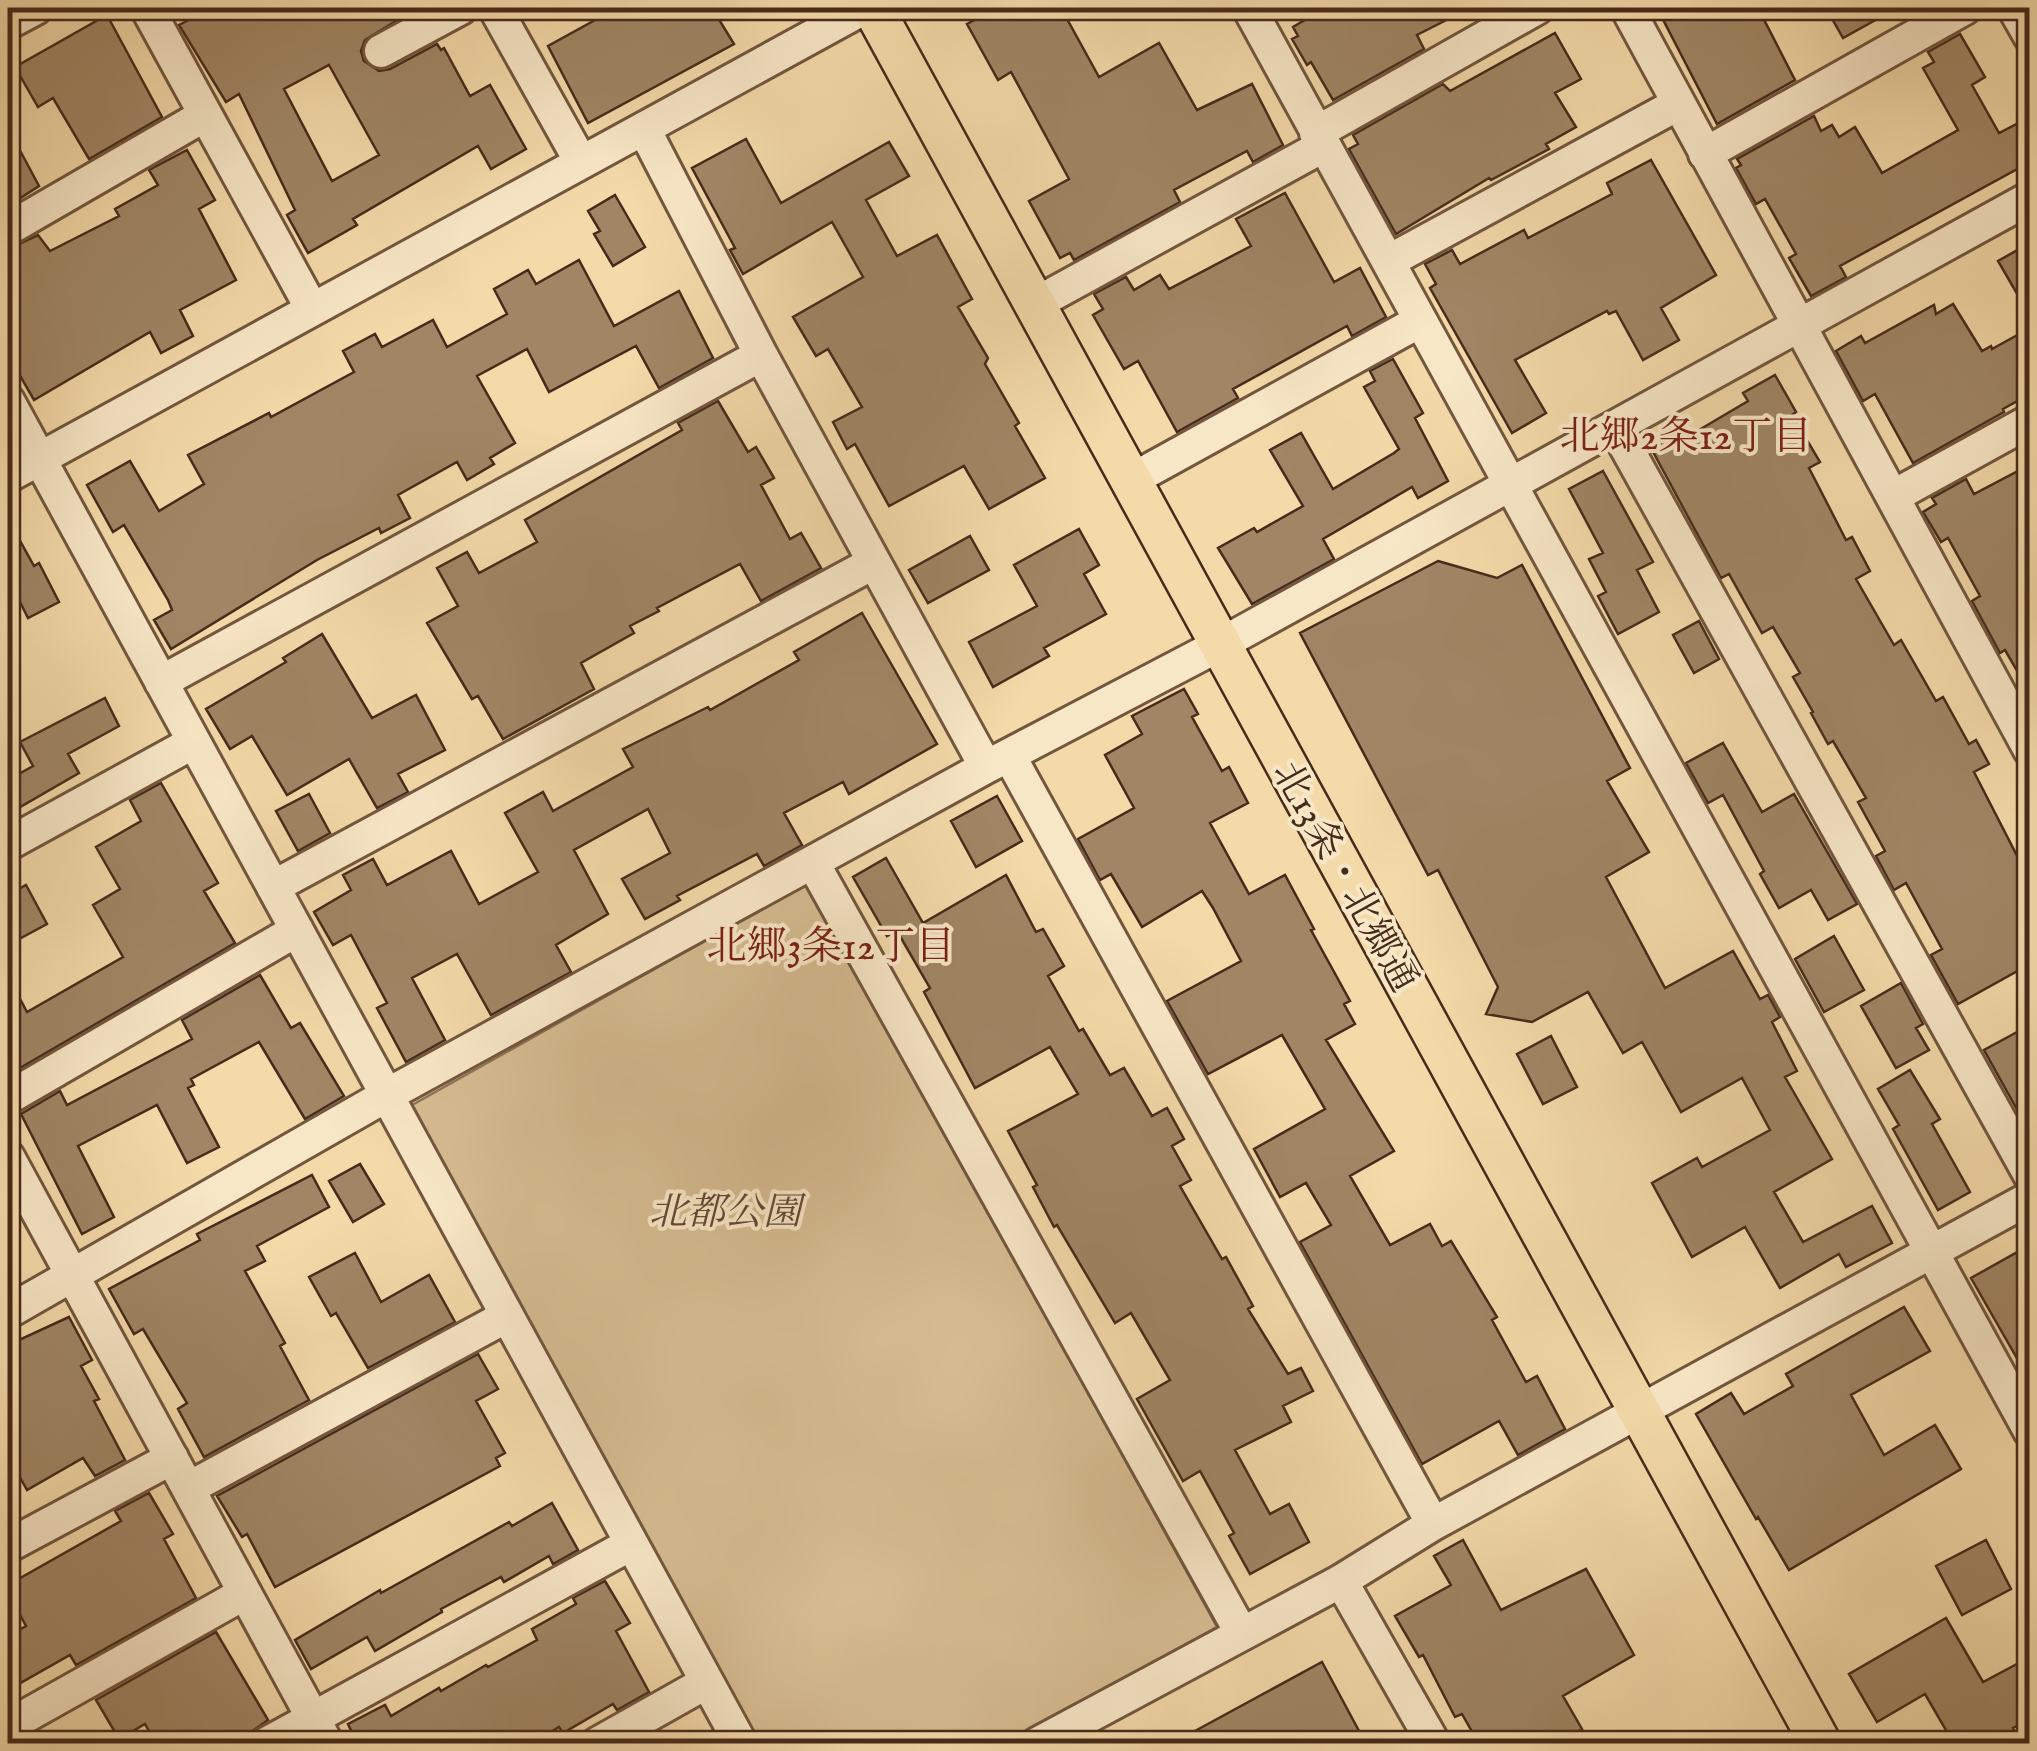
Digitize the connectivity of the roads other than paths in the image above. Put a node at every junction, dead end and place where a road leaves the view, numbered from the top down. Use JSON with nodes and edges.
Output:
{"nodes":[{"id":1,"x":36,"y":8,"type":"edge"},
{"id":2,"x":147,"y":8,"type":"edge"},
{"id":3,"x":461,"y":8,"type":"edge"},
{"id":4,"x":495,"y":8,"type":"edge"},
{"id":5,"x":864,"y":8,"type":"edge"},
{"id":6,"x":873,"y":8,"type":"edge"},
{"id":7,"x":1249,"y":8,"type":"edge"},
{"id":8,"x":1537,"y":8,"type":"edge"},
{"id":9,"x":1627,"y":8,"type":"edge"},
{"id":10,"x":1965,"y":8,"type":"edge"},
{"id":11,"x":2014,"y":8,"type":"edge"},
{"id":12,"x":8,"y":23,"type":"edge"},
{"id":13,"x":2030,"y":36,"type":"edge"},
{"id":14,"x":381,"y":52,"type":"dead end"},
{"id":15,"x":1678,"y":104,"type":"junction"},
{"id":16,"x":205,"y":114,"type":"junction"},
{"id":17,"x":644,"y":129,"type":"junction"},
{"id":18,"x":1320,"y":139,"type":"junction"},
{"id":19,"x":1705,"y":154,"type":"junction"},
{"id":20,"x":582,"y":162,"type":"junction"},
{"id":21,"x":2030,"y":198,"type":"edge"},
{"id":22,"x":8,"y":229,"type":"edge"},
{"id":23,"x":1389,"y":261,"type":"junction"},
{"id":24,"x":1035,"y":304,"type":"junction"},
{"id":25,"x":312,"y":309,"type":"junction"},
{"id":26,"x":1420,"y":320,"type":"junction"},
{"id":27,"x":1798,"y":324,"type":"junction"},
{"id":28,"x":762,"y":355,"type":"junction"},
{"id":29,"x":8,"y":400,"type":"edge"},
{"id":30,"x":2030,"y":421,"type":"edge"},
{"id":31,"x":1615,"y":427,"type":"junction"},
{"id":32,"x":39,"y":459,"type":"junction"},
{"id":33,"x":8,"y":476,"type":"edge"},
{"id":34,"x":1133,"y":478,"type":"junction"},
{"id":35,"x":1511,"y":481,"type":"junction"},
{"id":36,"x":1894,"y":496,"type":"junction"},
{"id":37,"x":873,"y":562,"type":"junction"},
{"id":38,"x":1221,"y":644,"type":"junction"},
{"id":39,"x":161,"y":682,"type":"junction"},
{"id":40,"x":194,"y":742,"type":"junction"},
{"id":41,"x":2030,"y":750,"type":"edge"},
{"id":42,"x":998,"y":762,"type":"junction"},
{"id":43,"x":8,"y":844,"type":"edge"},
{"id":44,"x":813,"y":864,"type":"junction"},
{"id":45,"x":273,"y":887,"type":"junction"},
{"id":46,"x":297,"y":930,"type":"junction"},
{"id":47,"x":388,"y":1095,"type":"junction"},
{"id":48,"x":8,"y":1098,"type":"edge"},
{"id":49,"x":8,"y":1157,"type":"edge"},
{"id":50,"x":2030,"y":1174,"type":"edge"},
{"id":51,"x":2030,"y":1198,"type":"edge"},
{"id":52,"x":1932,"y":1252,"type":"junction"},
{"id":53,"x":74,"y":1276,"type":"junction"},
{"id":54,"x":8,"y":1312,"type":"edge"},
{"id":55,"x":507,"y":1316,"type":"junction"},
{"id":56,"x":1639,"y":1412,"type":"junction"},
{"id":57,"x":2030,"y":1431,"type":"edge"},
{"id":58,"x":172,"y":1458,"type":"junction"},
{"id":59,"x":189,"y":1488,"type":"junction"},
{"id":60,"x":1433,"y":1524,"type":"junction"},
{"id":61,"x":631,"y":1544,"type":"junction"},
{"id":62,"x":8,"y":1546,"type":"edge"},
{"id":63,"x":1341,"y":1581,"type":"junction"},
{"id":64,"x":245,"y":1593,"type":"junction"},
{"id":65,"x":1242,"y":1634,"type":"junction"},
{"id":66,"x":707,"y":1682,"type":"junction"},
{"id":67,"x":8,"y":1726,"type":"edge"},
{"id":68,"x":320,"y":1730,"type":"edge"},
{"id":69,"x":266,"y":1744,"type":"edge"},
{"id":70,"x":598,"y":1744,"type":"edge"},
{"id":71,"x":741,"y":1744,"type":"edge"},
{"id":72,"x":1036,"y":1744,"type":"edge"},
{"id":73,"x":1434,"y":1744,"type":"edge"},
{"id":74,"x":1821,"y":1744,"type":"edge"}],
"edges":[{"from":1,"to":12,"type":"street"},
{"from":2,"to":16,"type":"street"},
{"from":3,"to":14,"type":"street"},
{"from":4,"to":20,"type":"street"},
{"from":5,"to":17,"type":"street"},
{"from":6,"to":24,"type":"main road","name":"北13条・北郷通"},
{"from":7,"to":18,"type":"street"},
{"from":8,"to":18,"type":"street"},
{"from":9,"to":15,"type":"street"},
{"from":10,"to":19,"type":"street"},
{"from":11,"to":13,"type":"street"},
{"from":15,"to":19,"type":"street"},
{"from":15,"to":23,"type":"street"},
{"from":16,"to":22,"type":"street"},
{"from":16,"to":25,"type":"street"},
{"from":17,"to":20,"type":"street"},
{"from":17,"to":28,"type":"street"},
{"from":18,"to":23,"type":"street"},
{"from":18,"to":24,"type":"street"},
{"from":19,"to":27,"type":"street"},
{"from":20,"to":25,"type":"street"},
{"from":21,"to":27,"type":"street"},
{"from":23,"to":26,"type":"street"},
{"from":24,"to":34,"type":"main road","name":"北13条・北郷通"},
{"from":25,"to":32,"type":"street"},
{"from":26,"to":34,"type":"street"},
{"from":26,"to":35,"type":"street"},
{"from":27,"to":31,"type":"street"},
{"from":27,"to":36,"type":"street"},
{"from":28,"to":37,"type":"street"},
{"from":28,"to":39,"type":"street"},
{"from":29,"to":32,"type":"street"},
{"from":30,"to":36,"type":"street"},
{"from":31,"to":35,"type":"street"},
{"from":31,"to":50,"type":"street"},
{"from":32,"to":33,"type":"street"},
{"from":32,"to":39,"type":"street"},
{"from":34,"to":38,"type":"main road","name":"北13条・北郷通"},
{"from":35,"to":38,"type":"street"},
{"from":35,"to":52,"type":"street"},
{"from":36,"to":41,"type":"street"},
{"from":37,"to":42,"type":"street"},
{"from":37,"to":45,"type":"street"},
{"from":38,"to":42,"type":"street"},
{"from":38,"to":56,"type":"main road","name":"北13条・北郷通"},
{"from":39,"to":40,"type":"street"},
{"from":40,"to":43,"type":"street"},
{"from":40,"to":45,"type":"street"},
{"from":42,"to":44,"type":"street"},
{"from":42,"to":60,"type":"street"},
{"from":44,"to":47,"type":"street"},
{"from":44,"to":65,"type":"street"},
{"from":45,"to":46,"type":"street"},
{"from":46,"to":47,"type":"street"},
{"from":46,"to":48,"type":"street"},
{"from":47,"to":53,"type":"street"},
{"from":47,"to":55,"type":"street"},
{"from":49,"to":53,"type":"street"},
{"from":51,"to":52,"type":"street"},
{"from":52,"to":56,"type":"street"},
{"from":52,"to":57,"type":"street"},
{"from":53,"to":54,"type":"street"},
{"from":53,"to":58,"type":"street"},
{"from":55,"to":59,"type":"street"},
{"from":55,"to":61,"type":"street"},
{"from":56,"to":60,"type":"street"},
{"from":56,"to":74,"type":"main road","name":"北13条・北郷通"},
{"from":58,"to":59,"type":"street"},
{"from":58,"to":62,"type":"street"},
{"from":59,"to":64,"type":"street"},
{"from":60,"to":63,"type":"street"},
{"from":61,"to":66,"type":"street"},
{"from":61,"to":68,"type":"street"},
{"from":63,"to":65,"type":"street"},
{"from":63,"to":73,"type":"street"},
{"from":64,"to":67,"type":"street"},
{"from":64,"to":68,"type":"street"},
{"from":65,"to":72,"type":"street"},
{"from":66,"to":70,"type":"street"},
{"from":66,"to":71,"type":"street"},
{"from":68,"to":69,"type":"street"}]}
